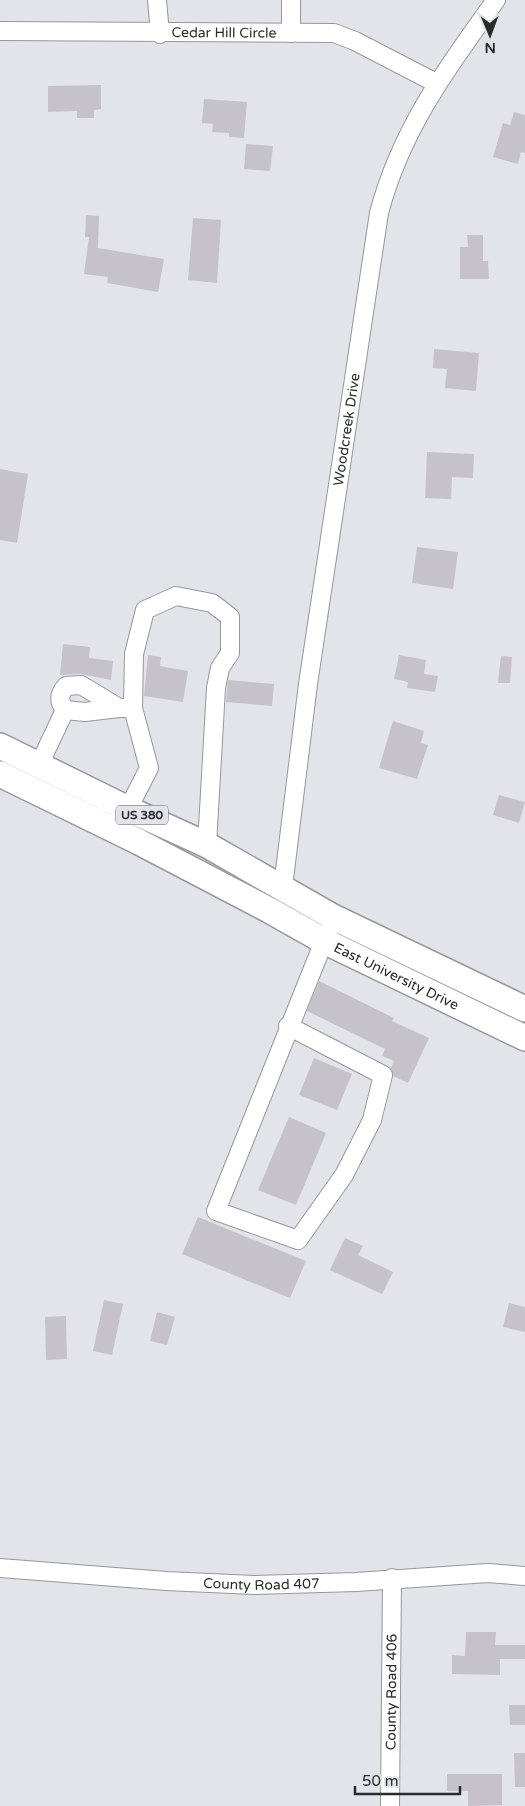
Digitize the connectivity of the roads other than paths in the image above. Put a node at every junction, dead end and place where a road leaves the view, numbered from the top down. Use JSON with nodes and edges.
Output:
{"nodes":[{"id":1,"x":157,"y":0,"type":"edge"},
{"id":2,"x":291,"y":0,"type":"edge"},
{"id":3,"x":496,"y":0,"type":"edge"},
{"id":4,"x":0,"y":31,"type":"edge"},
{"id":5,"x":290,"y":33,"type":"junction"},
{"id":6,"x":160,"y":34,"type":"junction"},
{"id":7,"x":436,"y":83,"type":"junction"},
{"id":8,"x":126,"y":708,"type":"junction"},
{"id":9,"x":66,"y":710,"type":"junction"},
{"id":10,"x":0,"y":746,"type":"edge"},
{"id":11,"x":39,"y":765,"type":"junction"},
{"id":12,"x":0,"y":774,"type":"edge"},
{"id":13,"x":128,"y":809,"type":"junction"},
{"id":14,"x":207,"y":844,"type":"junction"},
{"id":15,"x":283,"y":887,"type":"junction"},
{"id":16,"x":333,"y":917,"type":"junction"},
{"id":17,"x":324,"y":941,"type":"junction"},
{"id":18,"x":525,"y":1009,"type":"edge"},
{"id":19,"x":288,"y":1026,"type":"junction"},
{"id":20,"x":525,"y":1038,"type":"edge"},
{"id":21,"x":0,"y":1568,"type":"edge"},
{"id":22,"x":525,"y":1576,"type":"edge"},
{"id":23,"x":392,"y":1578,"type":"junction"},
{"id":24,"x":390,"y":1806,"type":"edge"}],
"edges":[{"from":1,"to":6,"type":"street"},
{"from":2,"to":5,"type":"street"},
{"from":3,"to":7,"type":"street","name":"Woodcreek Drive"},
{"from":4,"to":6,"type":"street","name":"Cedar Hill Circle"},
{"from":5,"to":6,"type":"street","name":"Cedar Hill Circle"},
{"from":5,"to":7,"type":"street","name":"Cedar Hill Circle"},
{"from":7,"to":15,"type":"street","name":"Woodcreek Drive"},
{"from":8,"to":9,"type":"street"},
{"from":8,"to":9,"type":"street"},
{"from":8,"to":13,"type":"street"},
{"from":8,"to":14,"type":"street"},
{"from":9,"to":11,"type":"street"},
{"from":10,"to":11,"type":"highway","number":"US 380"},
{"from":11,"to":13,"type":"highway","number":"US 380"},
{"from":12,"to":17,"type":"highway","name":"East University Drive","number":"US 380"},
{"from":13,"to":14,"type":"highway","number":"US 380"},
{"from":14,"to":15,"type":"highway","number":"US 380"},
{"from":15,"to":16,"type":"highway","name":"East University Drive","number":"US 380"},
{"from":16,"to":17,"type":"street"},
{"from":16,"to":18,"type":"highway","name":"East University Drive","number":"US 380"},
{"from":17,"to":19,"type":"street"},
{"from":17,"to":20,"type":"highway","name":"East University Drive","number":"US 380"},
{"from":19,"to":19,"type":"street"},
{"from":21,"to":23,"type":"street","name":"County Road 407"},
{"from":22,"to":23,"type":"street","name":"County Road 407"},
{"from":23,"to":24,"type":"street","name":"County Road 406"}]}
